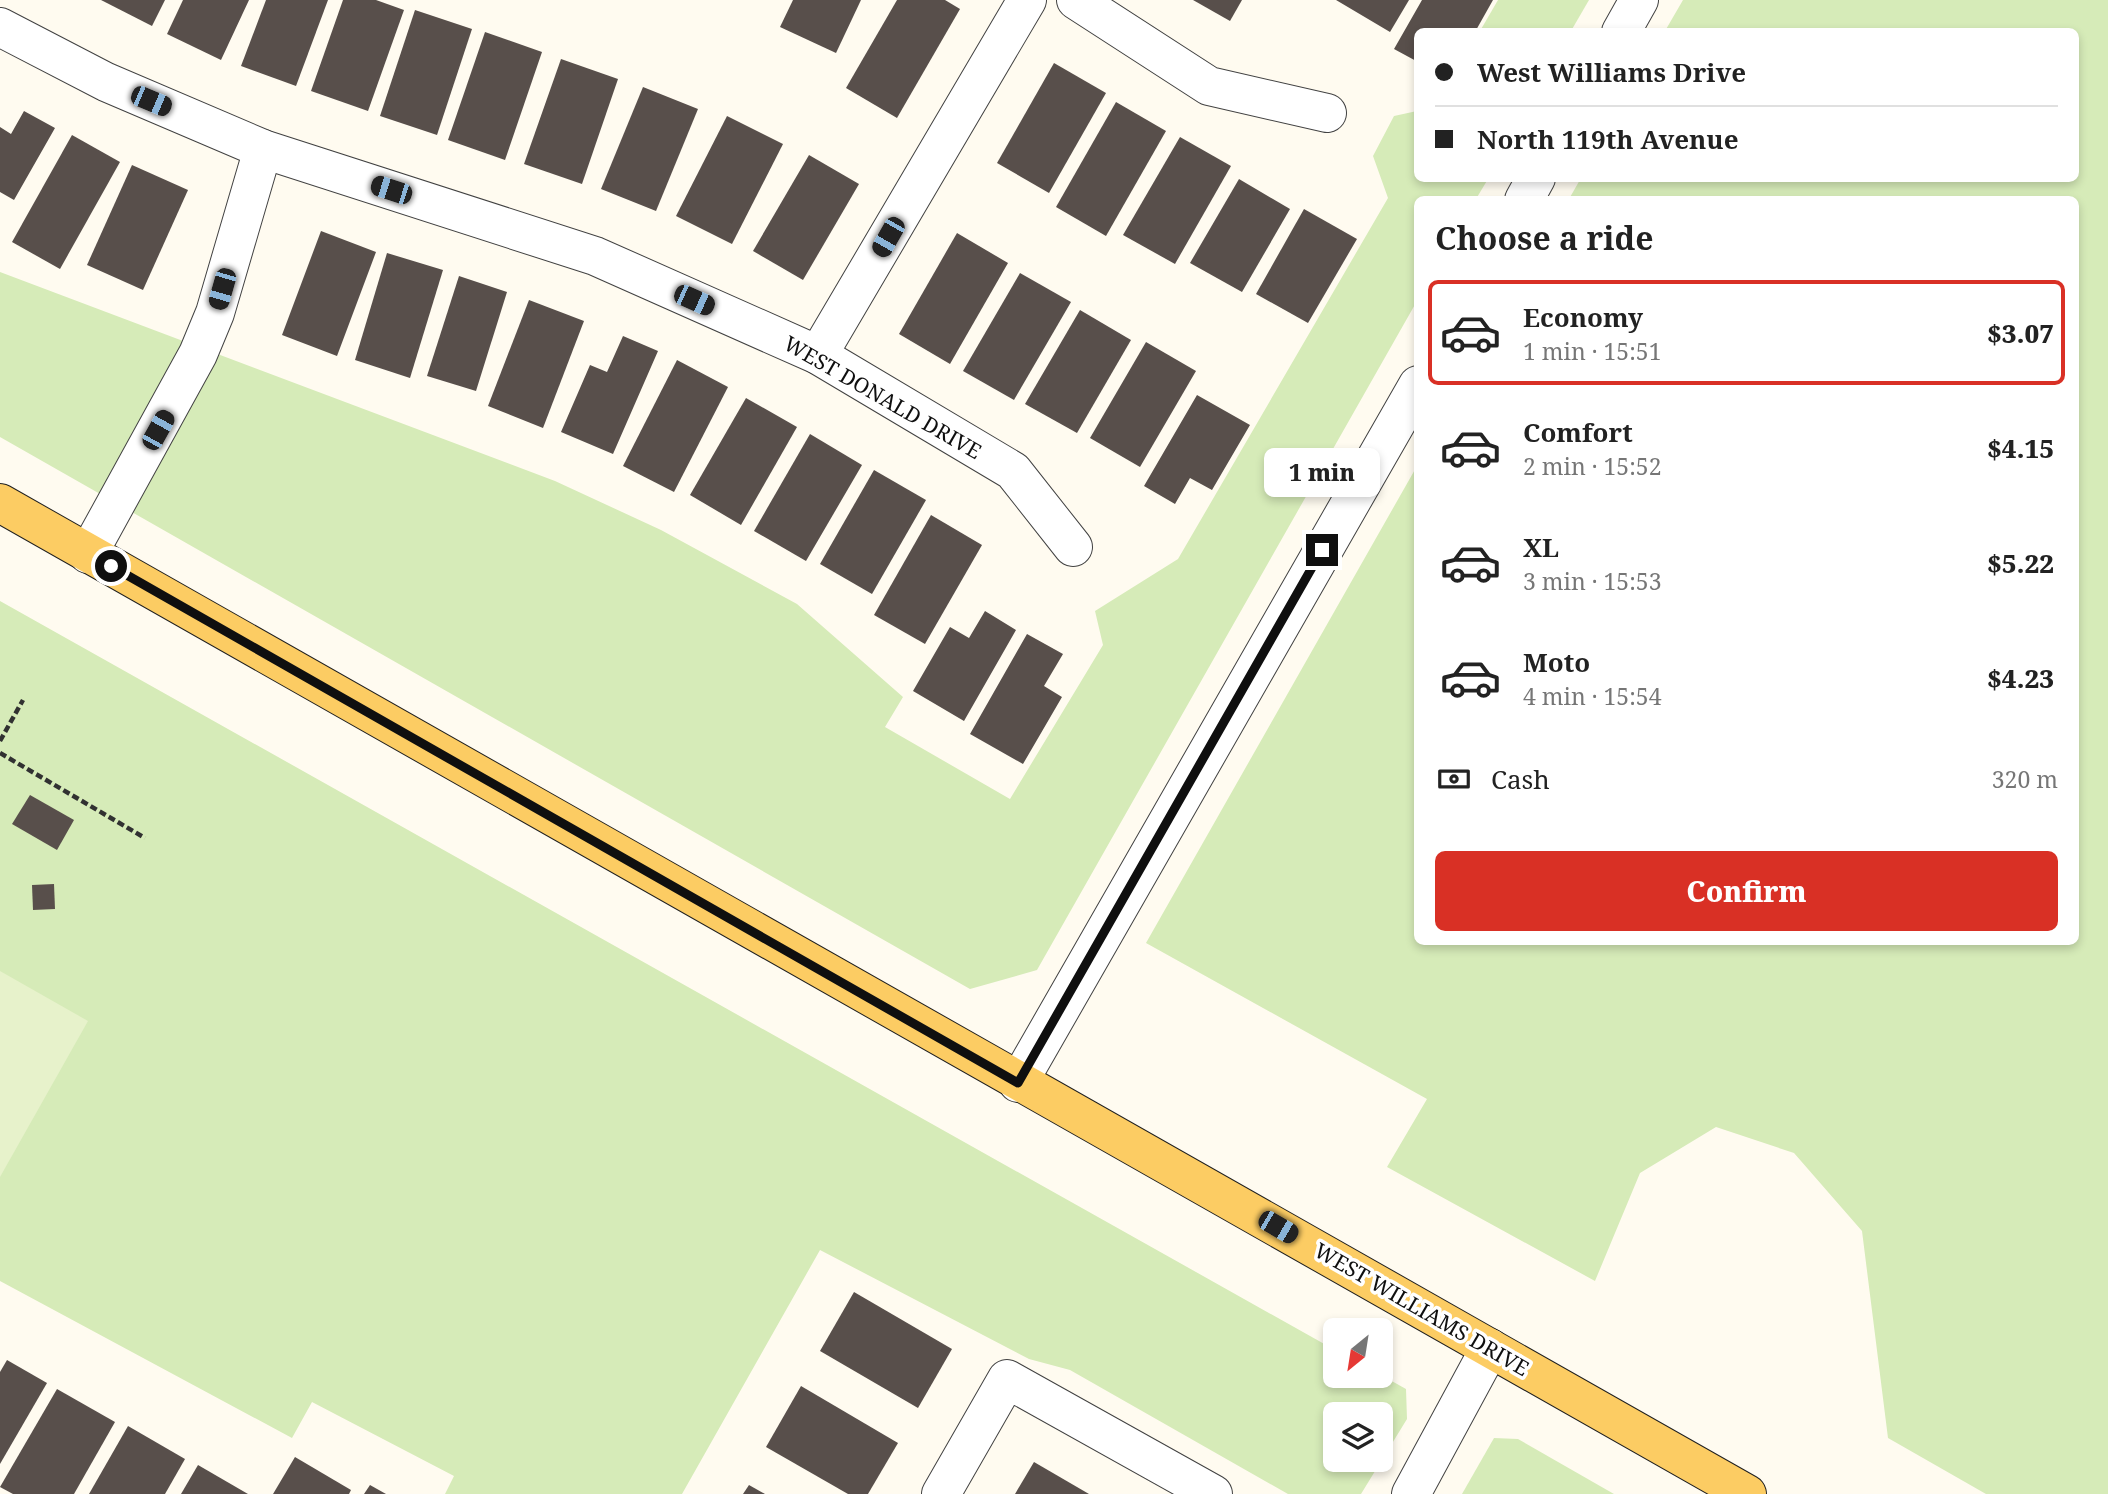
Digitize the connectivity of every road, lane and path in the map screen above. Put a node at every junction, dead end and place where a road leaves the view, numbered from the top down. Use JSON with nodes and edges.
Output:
{"nodes":[{"id":1,"x":1027,"y":0,"type":"edge"},
{"id":2,"x":1076,"y":0,"type":"edge"},
{"id":3,"x":1639,"y":0,"type":"edge"},
{"id":4,"x":0,"y":27,"type":"edge"},
{"id":5,"x":1623,"y":28,"type":"edge"},
{"id":6,"x":1327,"y":113,"type":"dead end"},
{"id":7,"x":263,"y":149,"type":"junction"},
{"id":8,"x":818,"y":355,"type":"junction"},
{"id":9,"x":1414,"y":392,"type":"edge"},
{"id":10,"x":0,"y":503,"type":"edge"},
{"id":11,"x":1073,"y":547,"type":"dead end"},
{"id":12,"x":88,"y":554,"type":"junction"},
{"id":13,"x":23,"y":700,"type":"dead end"},
{"id":14,"x":0,"y":741,"type":"edge"},
{"id":15,"x":0,"y":752,"type":"edge"},
{"id":16,"x":145,"y":838,"type":"dead end"},
{"id":17,"x":1018,"y":1083,"type":"junction"},
{"id":18,"x":1490,"y":1348,"type":"junction"},
{"id":19,"x":942,"y":1494,"type":"edge"},
{"id":20,"x":1213,"y":1494,"type":"edge"},
{"id":21,"x":1411,"y":1494,"type":"edge"},
{"id":22,"x":1747,"y":1494,"type":"edge"}],
"edges":[{"from":1,"to":8,"type":"street"},
{"from":2,"to":6,"type":"street"},
{"from":3,"to":5,"type":"street"},
{"from":4,"to":7,"type":"street","name":"WEST DONALD DRIVE"},
{"from":7,"to":8,"type":"street","name":"WEST DONALD DRIVE"},
{"from":7,"to":12,"type":"street"},
{"from":8,"to":11,"type":"street","name":"WEST DONALD DRIVE"},
{"from":9,"to":17,"type":"street"},
{"from":10,"to":12,"type":"main road","name":"WEST WILLIAMS DRIVE"},
{"from":12,"to":17,"type":"main road","name":"WEST WILLIAMS DRIVE"},
{"from":13,"to":14,"type":"path"},
{"from":15,"to":16,"type":"path"},
{"from":17,"to":18,"type":"main road","name":"WEST WILLIAMS DRIVE"},
{"from":18,"to":21,"type":"street"},
{"from":18,"to":22,"type":"main road","name":"WEST WILLIAMS DRIVE"},
{"from":19,"to":20,"type":"street"}]}
